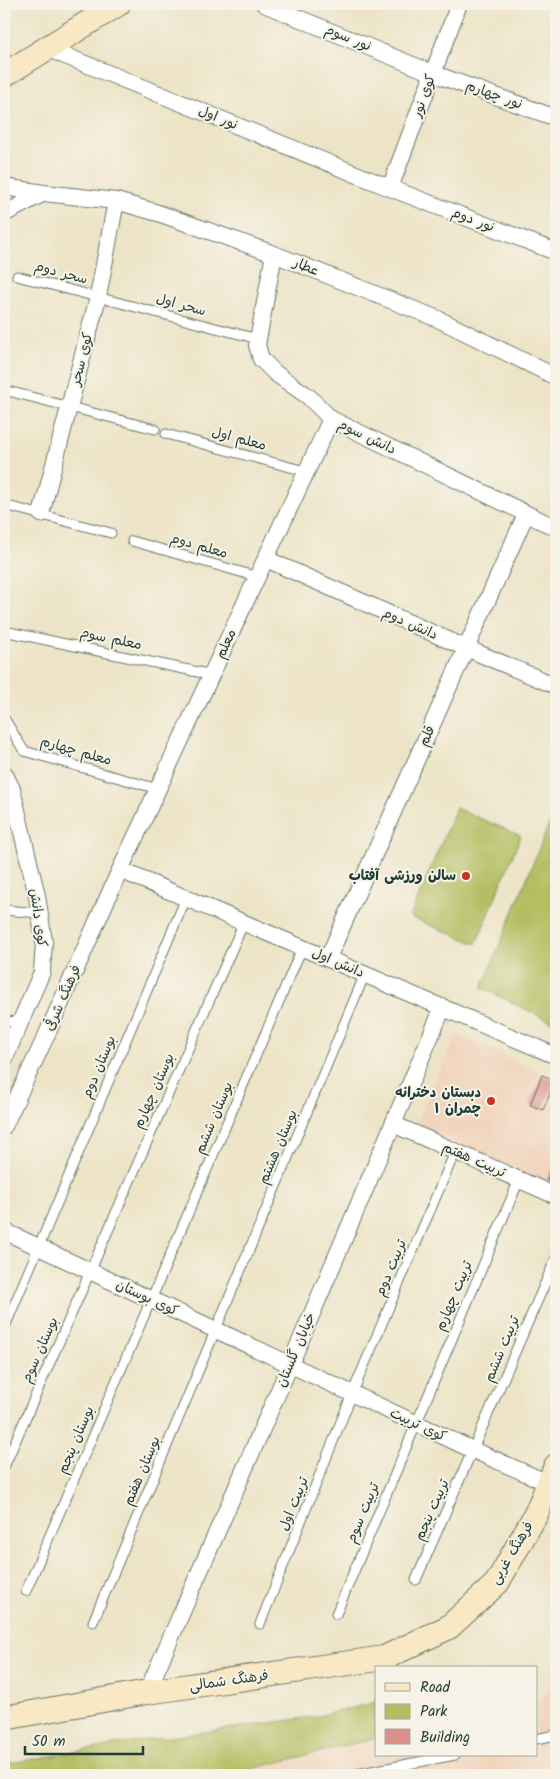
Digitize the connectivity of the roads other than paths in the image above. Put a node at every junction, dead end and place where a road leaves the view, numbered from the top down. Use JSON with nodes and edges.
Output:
{"nodes":[{"id":1,"x":118,"y":4,"type":"edge"},
{"id":2,"x":264,"y":4,"type":"edge"},
{"id":3,"x":459,"y":4,"type":"edge"},
{"id":4,"x":46,"y":48,"type":"junction"},
{"id":5,"x":432,"y":73,"type":"junction"},
{"id":6,"x":4,"y":75,"type":"edge"},
{"id":7,"x":556,"y":118,"type":"edge"},
{"id":8,"x":4,"y":187,"type":"edge"},
{"id":9,"x":390,"y":188,"type":"junction"},
{"id":10,"x":44,"y":193,"type":"junction"},
{"id":11,"x":116,"y":201,"type":"junction"},
{"id":12,"x":4,"y":214,"type":"edge"},
{"id":13,"x":556,"y":252,"type":"edge"},
{"id":14,"x":274,"y":254,"type":"junction"},
{"id":15,"x":18,"y":276,"type":"dead end"},
{"id":16,"x":98,"y":297,"type":"junction"},
{"id":17,"x":258,"y":339,"type":"junction"},
{"id":18,"x":556,"y":377,"type":"edge"},
{"id":19,"x":4,"y":390,"type":"edge"},
{"id":20,"x":70,"y":407,"type":"junction"},
{"id":21,"x":331,"y":419,"type":"junction"},
{"id":22,"x":155,"y":429,"type":"dead end"},
{"id":23,"x":166,"y":434,"type":"dead end"},
{"id":24,"x":306,"y":472,"type":"junction"},
{"id":25,"x":4,"y":505,"type":"edge"},
{"id":26,"x":41,"y":514,"type":"junction"},
{"id":27,"x":526,"y":514,"type":"junction"},
{"id":28,"x":556,"y":528,"type":"edge"},
{"id":29,"x":112,"y":533,"type":"dead end"},
{"id":30,"x":132,"y":541,"type":"dead end"},
{"id":31,"x":266,"y":559,"type":"junction"},
{"id":32,"x":258,"y":577,"type":"junction"},
{"id":33,"x":4,"y":631,"type":"edge"},
{"id":34,"x":466,"y":648,"type":"junction"},
{"id":35,"x":212,"y":674,"type":"junction"},
{"id":36,"x":556,"y":686,"type":"edge"},
{"id":37,"x":4,"y":718,"type":"edge"},
{"id":38,"x":4,"y":773,"type":"edge"},
{"id":39,"x":158,"y":789,"type":"junction"},
{"id":40,"x":10,"y":801,"type":"edge"},
{"id":41,"x":120,"y":870,"type":"junction"},
{"id":42,"x":186,"y":898,"type":"junction"},
{"id":43,"x":4,"y":910,"type":"edge"},
{"id":44,"x":40,"y":913,"type":"junction"},
{"id":45,"x":244,"y":922,"type":"junction"},
{"id":46,"x":302,"y":948,"type":"junction"},
{"id":47,"x":328,"y":958,"type":"junction"},
{"id":48,"x":365,"y":974,"type":"junction"},
{"id":49,"x":443,"y":1007,"type":"junction"},
{"id":50,"x":4,"y":1021,"type":"edge"},
{"id":51,"x":20,"y":1022,"type":"junction"},
{"id":52,"x":556,"y":1056,"type":"edge"},
{"id":53,"x":4,"y":1060,"type":"edge"},
{"id":54,"x":393,"y":1124,"type":"junction"},
{"id":55,"x":4,"y":1126,"type":"edge"},
{"id":56,"x":455,"y":1152,"type":"junction"},
{"id":57,"x":519,"y":1180,"type":"junction"},
{"id":58,"x":556,"y":1196,"type":"edge"},
{"id":59,"x":4,"y":1232,"type":"edge"},
{"id":60,"x":38,"y":1247,"type":"junction"},
{"id":61,"x":556,"y":1258,"type":"edge"},
{"id":62,"x":90,"y":1272,"type":"junction"},
{"id":63,"x":151,"y":1300,"type":"junction"},
{"id":64,"x":4,"y":1329,"type":"edge"},
{"id":65,"x":216,"y":1330,"type":"junction"},
{"id":66,"x":290,"y":1365,"type":"junction"},
{"id":67,"x":352,"y":1394,"type":"junction"},
{"id":68,"x":415,"y":1424,"type":"junction"},
{"id":69,"x":473,"y":1450,"type":"junction"},
{"id":70,"x":4,"y":1467,"type":"edge"},
{"id":71,"x":552,"y":1474,"type":"edge"},
{"id":72,"x":416,"y":1580,"type":"dead end"},
{"id":73,"x":26,"y":1591,"type":"dead end"},
{"id":74,"x":336,"y":1614,"type":"dead end"},
{"id":75,"x":93,"y":1622,"type":"dead end"},
{"id":76,"x":260,"y":1624,"type":"dead end"},
{"id":77,"x":449,"y":1628,"type":"joint"},
{"id":78,"x":147,"y":1692,"type":"junction"},
{"id":79,"x":4,"y":1718,"type":"edge"},
{"id":80,"x":556,"y":1735,"type":"edge"},
{"id":81,"x":538,"y":1739,"type":"edge"},
{"id":82,"x":451,"y":1756,"type":"edge"},
{"id":83,"x":351,"y":1775,"type":"edge"}],
"edges":[{"from":1,"to":4,"type":"street"},
{"from":2,"to":5,"type":"street","name":"نور سوم"},
{"from":3,"to":5,"type":"street","name":"کوی نور"},
{"from":4,"to":6,"type":"street"},
{"from":4,"to":9,"type":"street","name":"نور اول"},
{"from":5,"to":7,"type":"street","name":"نور چهارم"},
{"from":5,"to":9,"type":"street","name":"کوی نور"},
{"from":8,"to":10,"type":"street","name":"عطار"},
{"from":9,"to":13,"type":"street","name":"نور دوم"},
{"from":10,"to":11,"type":"street","name":"عطار"},
{"from":10,"to":12,"type":"street"},
{"from":11,"to":14,"type":"street","name":"عطار"},
{"from":11,"to":16,"type":"street","name":"کوی سحر"},
{"from":14,"to":17,"type":"street","name":"دانش سوم"},
{"from":14,"to":18,"type":"street","name":"عطار"},
{"from":15,"to":16,"type":"lane","name":"سحر دوم"},
{"from":16,"to":17,"type":"lane","name":"سحر اول"},
{"from":16,"to":20,"type":"street","name":"کوی سحر"},
{"from":17,"to":21,"type":"street","name":"دانش سوم"},
{"from":19,"to":20,"type":"lane"},
{"from":20,"to":22,"type":"lane"},
{"from":20,"to":26,"type":"street","name":"کوی سحر"},
{"from":21,"to":24,"type":"street","name":"معلم"},
{"from":21,"to":27,"type":"street","name":"دانش سوم"},
{"from":23,"to":24,"type":"lane","name":"معلم اول"},
{"from":24,"to":31,"type":"street","name":"معلم"},
{"from":25,"to":26,"type":"lane"},
{"from":26,"to":29,"type":"lane"},
{"from":27,"to":28,"type":"street","name":"دانش سوم"},
{"from":27,"to":34,"type":"street","name":"قلم"},
{"from":30,"to":32,"type":"lane","name":"معلم دوم"},
{"from":31,"to":32,"type":"street","name":"معلم"},
{"from":31,"to":34,"type":"street","name":"دانش دوم"},
{"from":32,"to":35,"type":"street","name":"معلم"},
{"from":33,"to":35,"type":"lane","name":"معلم سوم"},
{"from":34,"to":36,"type":"street","name":"دانش دوم"},
{"from":34,"to":47,"type":"street","name":"قلم"},
{"from":35,"to":39,"type":"street","name":"معلم"},
{"from":37,"to":39,"type":"lane","name":"معلم چهارم"},
{"from":38,"to":40,"type":"street","name":"کوی دانش"},
{"from":39,"to":41,"type":"street","name":"معلم"},
{"from":40,"to":44,"type":"street","name":"کوی دانش"},
{"from":41,"to":42,"type":"street","name":"دانش اول"},
{"from":41,"to":55,"type":"street","name":"فرهنگ شرقی"},
{"from":42,"to":45,"type":"street","name":"دانش اول"},
{"from":42,"to":60,"type":"lane","name":"بوستان دوم"},
{"from":43,"to":44,"type":"lane"},
{"from":44,"to":51,"type":"street","name":"کوی دانش"},
{"from":45,"to":46,"type":"street","name":"دانش اول"},
{"from":45,"to":62,"type":"lane","name":"بوستان چهارم"},
{"from":46,"to":47,"type":"street","name":"دانش اول"},
{"from":46,"to":63,"type":"lane","name":"بوستان ششم"},
{"from":47,"to":48,"type":"street","name":"دانش اول"},
{"from":48,"to":49,"type":"street","name":"دانش اول"},
{"from":48,"to":65,"type":"lane","name":"بوستان هشتم"},
{"from":49,"to":52,"type":"street","name":"دانش اول"},
{"from":49,"to":54,"type":"street","name":"خیابان گلستان"},
{"from":50,"to":51,"type":"lane"},
{"from":51,"to":53,"type":"street","name":"کوی دانش"},
{"from":54,"to":56,"type":"street","name":"تربیت هفتم"},
{"from":54,"to":66,"type":"street","name":"خیابان گلستان"},
{"from":56,"to":57,"type":"street","name":"تربیت هفتم"},
{"from":56,"to":67,"type":"lane","name":"تربیت دوم"},
{"from":57,"to":58,"type":"street","name":"تربیت هفتم"},
{"from":57,"to":68,"type":"lane","name":"تربیت چهارم"},
{"from":59,"to":60,"type":"street","name":"کوی بوستان"},
{"from":60,"to":62,"type":"street","name":"کوی بوستان"},
{"from":60,"to":64,"type":"lane","name":"بوستان دوم"},
{"from":61,"to":69,"type":"lane","name":"تربیت ششم"},
{"from":62,"to":63,"type":"street","name":"کوی بوستان"},
{"from":62,"to":70,"type":"lane","name":"بوستان سوم"},
{"from":63,"to":65,"type":"street","name":"کوی بوستان"},
{"from":63,"to":73,"type":"lane","name":"بوستان پنجم"},
{"from":65,"to":66,"type":"street","name":"کوی بوستان"},
{"from":65,"to":75,"type":"lane","name":"بوستان هفتم"},
{"from":66,"to":67,"type":"street","name":"کوی تربیت"},
{"from":66,"to":78,"type":"street","name":"خیابان گلستان"},
{"from":67,"to":68,"type":"street","name":"کوی تربیت"},
{"from":67,"to":76,"type":"lane","name":"تربیت اول"},
{"from":68,"to":69,"type":"street","name":"کوی تربیت"},
{"from":68,"to":74,"type":"lane","name":"تربیت سوم"},
{"from":69,"to":71,"type":"street","name":"کوی تربیت"},
{"from":69,"to":72,"type":"lane","name":"تربیت پنجم"},
{"from":71,"to":77,"type":"street","name":"فرهنگ غربی"},
{"from":77,"to":78,"type":"street","name":"فرهنگ شمالی"},
{"from":78,"to":79,"type":"street","name":"فرهنگ شمالی"},
{"from":80,"to":81,"type":"lane"},
{"from":82,"to":83,"type":"lane"}]}
